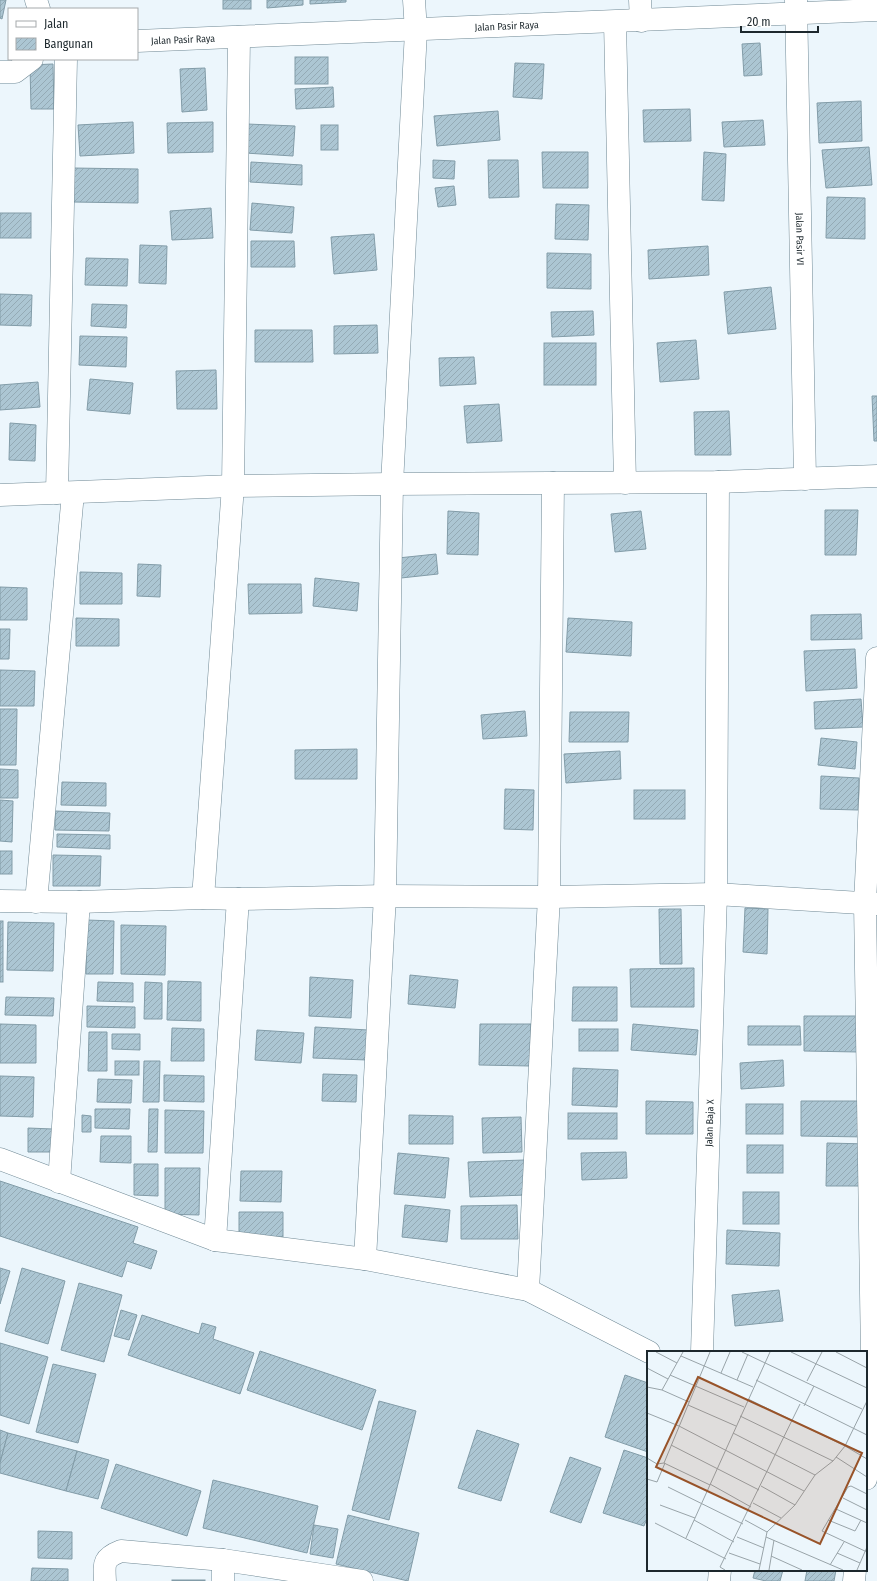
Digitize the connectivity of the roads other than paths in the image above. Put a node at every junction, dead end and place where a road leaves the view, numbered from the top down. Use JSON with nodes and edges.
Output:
{"nodes":[{"id":1,"x":414,"y":0,"type":"edge"},
{"id":2,"x":796,"y":7,"type":"edge"},
{"id":3,"x":641,"y":10,"type":"edge"},
{"id":4,"x":877,"y":10,"type":"edge"},
{"id":5,"x":615,"y":22,"type":"junction"},
{"id":6,"x":416,"y":31,"type":"junction"},
{"id":7,"x":239,"y":37,"type":"junction"},
{"id":8,"x":138,"y":41,"type":"edge"},
{"id":9,"x":31,"y":60,"type":"edge"},
{"id":10,"x":66,"y":60,"type":"edge"},
{"id":11,"x":0,"y":72,"type":"edge"},
{"id":12,"x":877,"y":476,"type":"edge"},
{"id":13,"x":805,"y":479,"type":"junction"},
{"id":14,"x":718,"y":482,"type":"junction"},
{"id":15,"x":553,"y":483,"type":"junction"},
{"id":16,"x":625,"y":483,"type":"junction"},
{"id":17,"x":392,"y":484,"type":"junction"},
{"id":18,"x":233,"y":486,"type":"junction"},
{"id":19,"x":65,"y":493,"type":"junction"},
{"id":20,"x":0,"y":495,"type":"edge"},
{"id":21,"x":877,"y":658,"type":"edge"},
{"id":22,"x":716,"y":894,"type":"junction"},
{"id":23,"x":385,"y":896,"type":"junction"},
{"id":24,"x":549,"y":897,"type":"junction"},
{"id":25,"x":203,"y":898,"type":"junction"},
{"id":26,"x":238,"y":899,"type":"junction"},
{"id":27,"x":0,"y":901,"type":"edge"},
{"id":28,"x":36,"y":902,"type":"junction"},
{"id":29,"x":79,"y":902,"type":"junction"},
{"id":30,"x":871,"y":904,"type":"edge"},
{"id":31,"x":0,"y":1160,"type":"edge"},
{"id":32,"x":59,"y":1182,"type":"junction"},
{"id":33,"x":215,"y":1240,"type":"junction"},
{"id":34,"x":365,"y":1259,"type":"junction"},
{"id":35,"x":528,"y":1290,"type":"junction"},
{"id":36,"x":647,"y":1351,"type":"edge"},
{"id":37,"x":702,"y":1351,"type":"edge"},
{"id":38,"x":872,"y":1421,"type":"edge"},
{"id":39,"x":867,"y":1469,"type":"edge"},
{"id":40,"x":223,"y":1570,"type":"edge"},
{"id":41,"x":720,"y":1571,"type":"edge"},
{"id":42,"x":855,"y":1571,"type":"edge"},
{"id":43,"x":339,"y":1579,"type":"edge"},
{"id":44,"x":105,"y":1581,"type":"edge"},
{"id":45,"x":362,"y":1581,"type":"edge"},
{"id":46,"x":719,"y":1581,"type":"edge"},
{"id":47,"x":854,"y":1581,"type":"edge"}],
"edges":[{"from":1,"to":6,"type":"street"},
{"from":2,"to":3,"type":"street","name":"Jalan Pasir Raya"},
{"from":2,"to":4,"type":"street","name":"Jalan Pasir Raya"},
{"from":2,"to":13,"type":"street","name":"Jalan Pasir VI"},
{"from":3,"to":5,"type":"street","name":"Jalan Pasir Raya"},
{"from":5,"to":6,"type":"street","name":"Jalan Pasir Raya"},
{"from":5,"to":16,"type":"street"},
{"from":6,"to":7,"type":"street","name":"Jalan Pasir Raya"},
{"from":6,"to":17,"type":"street"},
{"from":7,"to":8,"type":"street","name":"Jalan Pasir Raya"},
{"from":7,"to":18,"type":"street"},
{"from":9,"to":11,"type":"street"},
{"from":10,"to":19,"type":"street"},
{"from":12,"to":13,"type":"street"},
{"from":13,"to":14,"type":"street"},
{"from":14,"to":16,"type":"street"},
{"from":14,"to":22,"type":"street","name":"Jalan Baja X"},
{"from":15,"to":16,"type":"street"},
{"from":15,"to":17,"type":"street"},
{"from":15,"to":24,"type":"street"},
{"from":17,"to":18,"type":"street"},
{"from":17,"to":23,"type":"street"},
{"from":18,"to":19,"type":"street"},
{"from":18,"to":25,"type":"street"},
{"from":19,"to":20,"type":"street"},
{"from":19,"to":28,"type":"street"},
{"from":21,"to":30,"type":"street"},
{"from":22,"to":24,"type":"street"},
{"from":22,"to":30,"type":"street"},
{"from":22,"to":37,"type":"street","name":"Jalan Baja X"},
{"from":23,"to":24,"type":"street"},
{"from":23,"to":26,"type":"street"},
{"from":23,"to":34,"type":"street"},
{"from":24,"to":35,"type":"street"},
{"from":25,"to":26,"type":"street"},
{"from":25,"to":29,"type":"street"},
{"from":26,"to":33,"type":"street"},
{"from":27,"to":28,"type":"street"},
{"from":28,"to":29,"type":"street"},
{"from":29,"to":32,"type":"street"},
{"from":30,"to":38,"type":"street"},
{"from":31,"to":32,"type":"street"},
{"from":32,"to":33,"type":"street"},
{"from":33,"to":34,"type":"street"},
{"from":34,"to":35,"type":"street"},
{"from":35,"to":36,"type":"street"},
{"from":38,"to":39,"type":"street"},
{"from":40,"to":43,"type":"street"},
{"from":40,"to":44,"type":"street"},
{"from":41,"to":46,"type":"street"},
{"from":42,"to":47,"type":"street"},
{"from":43,"to":45,"type":"street"}]}
